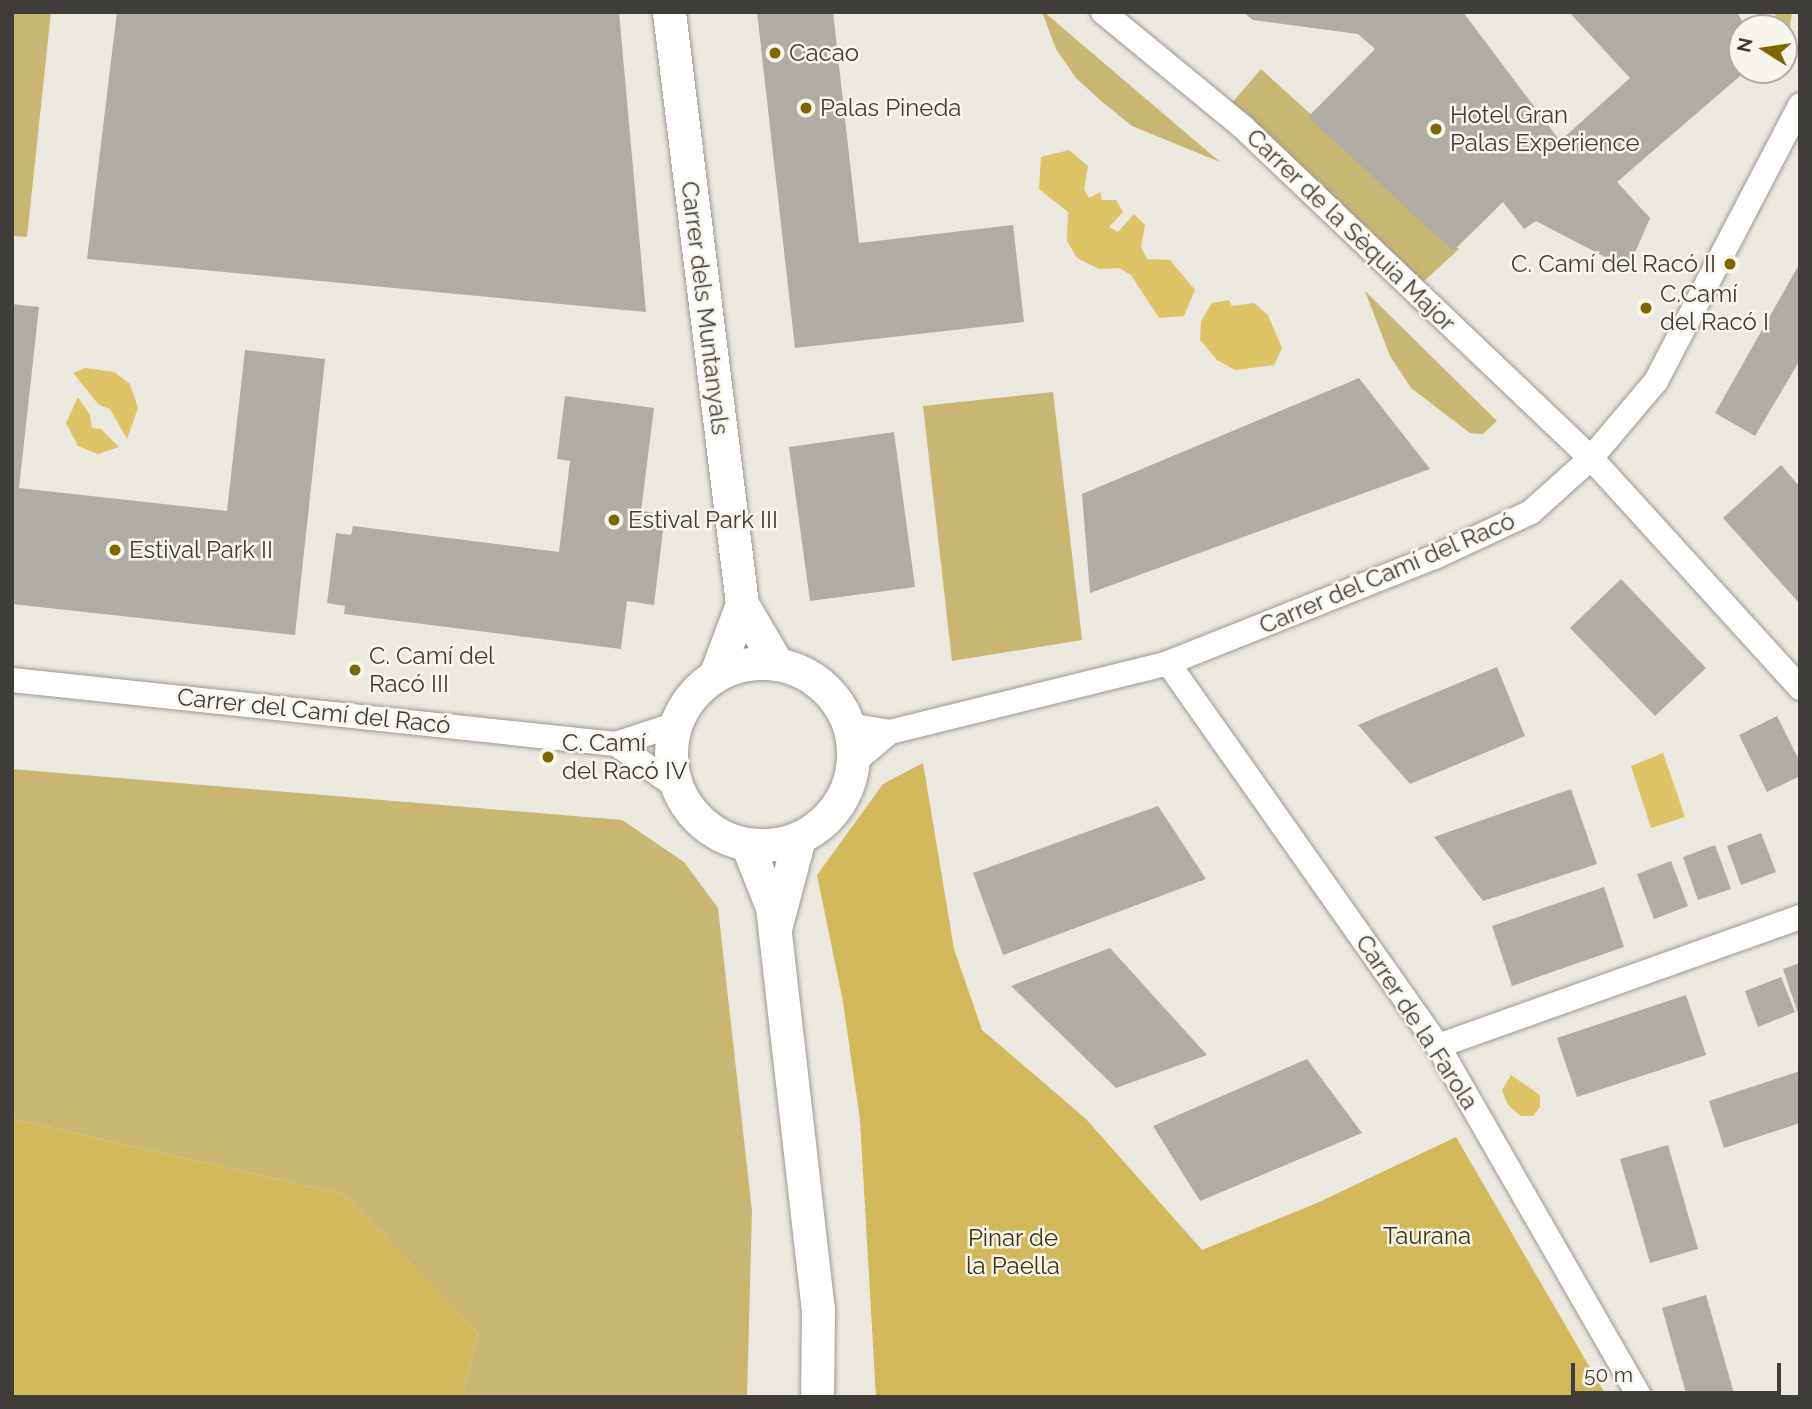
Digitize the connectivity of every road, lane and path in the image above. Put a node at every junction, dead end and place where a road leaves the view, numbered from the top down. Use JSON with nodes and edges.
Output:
{"nodes":[{"id":1,"x":669,"y":12,"type":"edge"},
{"id":2,"x":1103,"y":12,"type":"edge"},
{"id":3,"x":1800,"y":105,"type":"edge"},
{"id":4,"x":1591,"y":458,"type":"junction"},
{"id":5,"x":742,"y":604,"type":"junction"},
{"id":6,"x":1168,"y":663,"type":"junction"},
{"id":7,"x":776,"y":664,"type":"junction"},
{"id":8,"x":715,"y":676,"type":"junction"},
{"id":9,"x":12,"y":680,"type":"edge"},
{"id":10,"x":1800,"y":688,"type":"edge"},
{"id":11,"x":676,"y":724,"type":"junction"},
{"id":12,"x":849,"y":725,"type":"junction"},
{"id":13,"x":890,"y":732,"type":"junction"},
{"id":14,"x":617,"y":744,"type":"junction"},
{"id":15,"x":853,"y":763,"type":"junction"},
{"id":16,"x":678,"y":789,"type":"junction"},
{"id":17,"x":799,"y":838,"type":"junction"},
{"id":18,"x":747,"y":844,"type":"junction"},
{"id":19,"x":1800,"y":917,"type":"edge"},
{"id":20,"x":773,"y":918,"type":"junction"},
{"id":21,"x":1438,"y":1046,"type":"junction"},
{"id":22,"x":817,"y":1397,"type":"edge"},
{"id":23,"x":1640,"y":1397,"type":"edge"}],
"edges":[{"from":1,"to":5,"type":"street","name":"Carrer dels Muntanyals"},
{"from":2,"to":4,"type":"street","name":"Carrer de la Sèquia Major"},
{"from":3,"to":4,"type":"street","name":"Carrer del Camí del Racó"},
{"from":4,"to":6,"type":"street","name":"Carrer del Camí del Racó"},
{"from":4,"to":10,"type":"street"},
{"from":5,"to":7,"type":"street","name":"Carrer dels Muntanyals"},
{"from":5,"to":8,"type":"street","name":"Carrer dels Muntanyals"},
{"from":6,"to":13,"type":"street","name":"Carrer del Camí del Racó"},
{"from":6,"to":21,"type":"street","name":"Carrer de la Farola"},
{"from":7,"to":8,"type":"street"},
{"from":7,"to":12,"type":"street"},
{"from":8,"to":11,"type":"street"},
{"from":9,"to":14,"type":"street","name":"Carrer del Camí del Racó"},
{"from":11,"to":14,"type":"street","name":"Carrer del Camí del Racó"},
{"from":11,"to":16,"type":"street"},
{"from":12,"to":13,"type":"street","name":"Carrer del Camí del Racó"},
{"from":12,"to":15,"type":"street"},
{"from":13,"to":15,"type":"street","name":"Carrer del Camí del Racó"},
{"from":14,"to":16,"type":"street"},
{"from":15,"to":17,"type":"street"},
{"from":16,"to":18,"type":"street"},
{"from":17,"to":18,"type":"street"},
{"from":17,"to":20,"type":"street"},
{"from":18,"to":20,"type":"street"},
{"from":19,"to":21,"type":"street"},
{"from":20,"to":22,"type":"street"},
{"from":21,"to":23,"type":"street","name":"Carrer de la Farola"}]}
